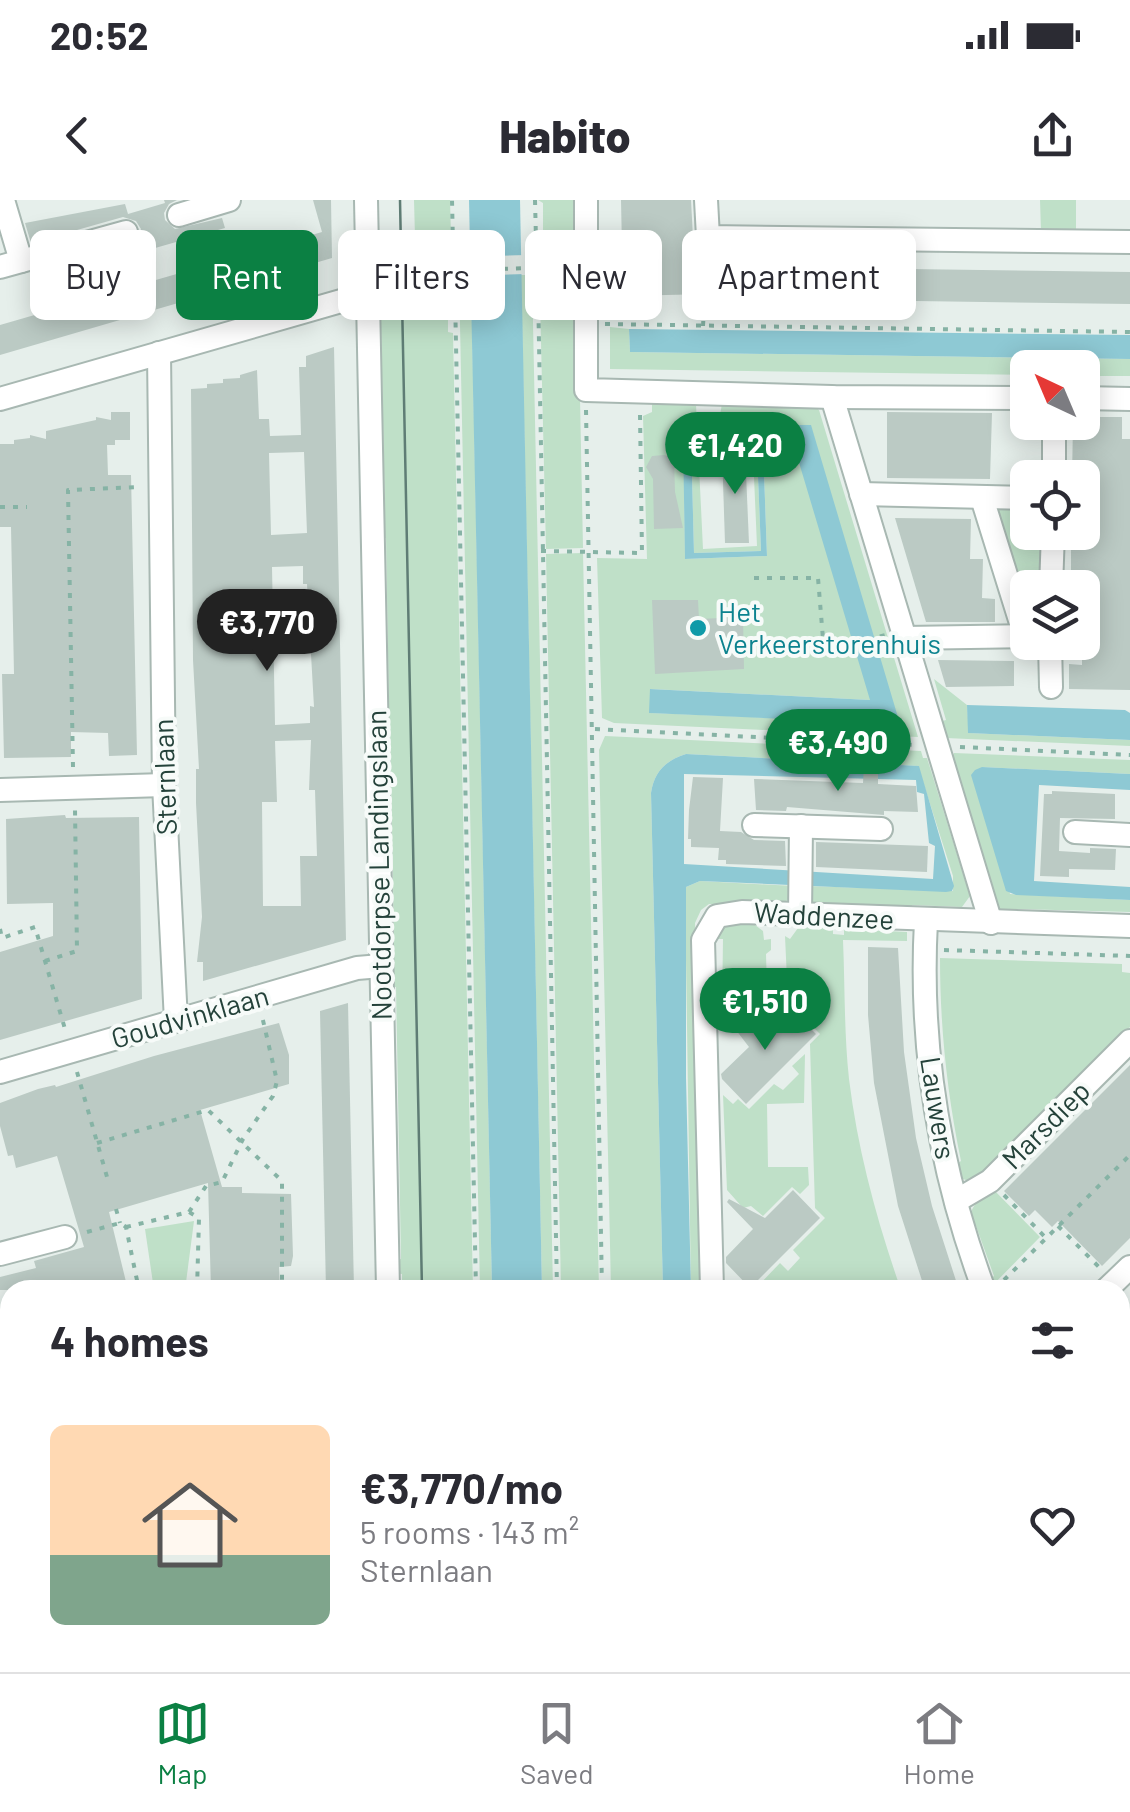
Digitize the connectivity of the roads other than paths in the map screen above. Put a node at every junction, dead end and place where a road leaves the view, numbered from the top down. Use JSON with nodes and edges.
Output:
{"nodes":[{"id":1,"x":3,"y":200,"type":"edge"},
{"id":2,"x":229,"y":200,"type":"edge"},
{"id":3,"x":366,"y":200,"type":"edge"},
{"id":4,"x":586,"y":200,"type":"edge"},
{"id":5,"x":706,"y":200,"type":"edge"},
{"id":6,"x":179,"y":215,"type":"dead end"},
{"id":7,"x":367,"y":230,"type":"edge"},
{"id":8,"x":1130,"y":242,"type":"edge"},
{"id":9,"x":10,"y":264,"type":"edge"},
{"id":10,"x":338,"y":293,"type":"edge"},
{"id":11,"x":370,"y":320,"type":"edge"},
{"id":12,"x":159,"y":353,"type":"junction"},
{"id":13,"x":832,"y":397,"type":"junction"},
{"id":14,"x":1010,"y":398,"type":"edge"},
{"id":15,"x":1100,"y":398,"type":"edge"},
{"id":16,"x":0,"y":399,"type":"edge"},
{"id":17,"x":1130,"y":399,"type":"edge"},
{"id":18,"x":861,"y":494,"type":"junction"},
{"id":19,"x":982,"y":498,"type":"junction"},
{"id":20,"x":1010,"y":498,"type":"edge"},
{"id":21,"x":1010,"y":586,"type":"edge"},
{"id":22,"x":1010,"y":636,"type":"edge"},
{"id":23,"x":905,"y":638,"type":"junction"},
{"id":24,"x":1050,"y":660,"type":"edge"},
{"id":25,"x":1051,"y":687,"type":"dead end"},
{"id":26,"x":164,"y":785,"type":"junction"},
{"id":27,"x":0,"y":790,"type":"edge"},
{"id":28,"x":754,"y":825,"type":"dead end"},
{"id":29,"x":802,"y":826,"type":"junction"},
{"id":30,"x":880,"y":829,"type":"dead end"},
{"id":31,"x":1075,"y":832,"type":"dead end"},
{"id":32,"x":1130,"y":835,"type":"edge"},
{"id":33,"x":800,"y":904,"type":"junction"},
{"id":34,"x":926,"y":921,"type":"junction"},
{"id":35,"x":992,"y":922,"type":"junction"},
{"id":36,"x":1130,"y":926,"type":"edge"},
{"id":37,"x":381,"y":966,"type":"junction"},
{"id":38,"x":176,"y":1021,"type":"junction"},
{"id":39,"x":1130,"y":1041,"type":"edge"},
{"id":40,"x":0,"y":1072,"type":"edge"},
{"id":41,"x":956,"y":1201,"type":"junction"},
{"id":42,"x":65,"y":1237,"type":"road end"},
{"id":43,"x":0,"y":1254,"type":"edge"},
{"id":44,"x":388,"y":1280,"type":"edge"},
{"id":45,"x":712,"y":1280,"type":"edge"},
{"id":46,"x":981,"y":1280,"type":"edge"}],
"edges":[{"from":1,"to":9,"type":"street"},
{"from":2,"to":6,"type":"street"},
{"from":3,"to":7,"type":"street","name":"Nootdorpse Landingslaan"},
{"from":4,"to":13,"type":"street"},
{"from":5,"to":8,"type":"street"},
{"from":10,"to":12,"type":"street"},
{"from":11,"to":37,"type":"street","name":"Nootdorpse Landingslaan"},
{"from":12,"to":16,"type":"street"},
{"from":12,"to":26,"type":"street","name":"Sternlaan"},
{"from":13,"to":14,"type":"street"},
{"from":13,"to":18,"type":"street"},
{"from":15,"to":17,"type":"street"},
{"from":18,"to":19,"type":"street"},
{"from":18,"to":23,"type":"street"},
{"from":19,"to":20,"type":"street"},
{"from":19,"to":21,"type":"street"},
{"from":22,"to":23,"type":"street"},
{"from":23,"to":35,"type":"street"},
{"from":24,"to":25,"type":"street"},
{"from":26,"to":27,"type":"street"},
{"from":26,"to":38,"type":"street","name":"Sternlaan"},
{"from":28,"to":29,"type":"street"},
{"from":29,"to":30,"type":"street"},
{"from":29,"to":33,"type":"street"},
{"from":31,"to":32,"type":"street"},
{"from":33,"to":34,"type":"street","name":"Waddenzee"},
{"from":33,"to":45,"type":"street","name":"Waddenzee"},
{"from":34,"to":35,"type":"street","name":"Waddenzee"},
{"from":34,"to":41,"type":"street","name":"Lauwers"},
{"from":35,"to":36,"type":"street","name":"Waddenzee"},
{"from":37,"to":38,"type":"street","name":"Goudvinklaan"},
{"from":37,"to":44,"type":"street","name":"Nootdorpse Landingslaan"},
{"from":38,"to":40,"type":"street","name":"Goudvinklaan"},
{"from":39,"to":41,"type":"street","name":"Marsdiep"},
{"from":41,"to":46,"type":"street","name":"Lauwers"},
{"from":42,"to":43,"type":"street"}]}
